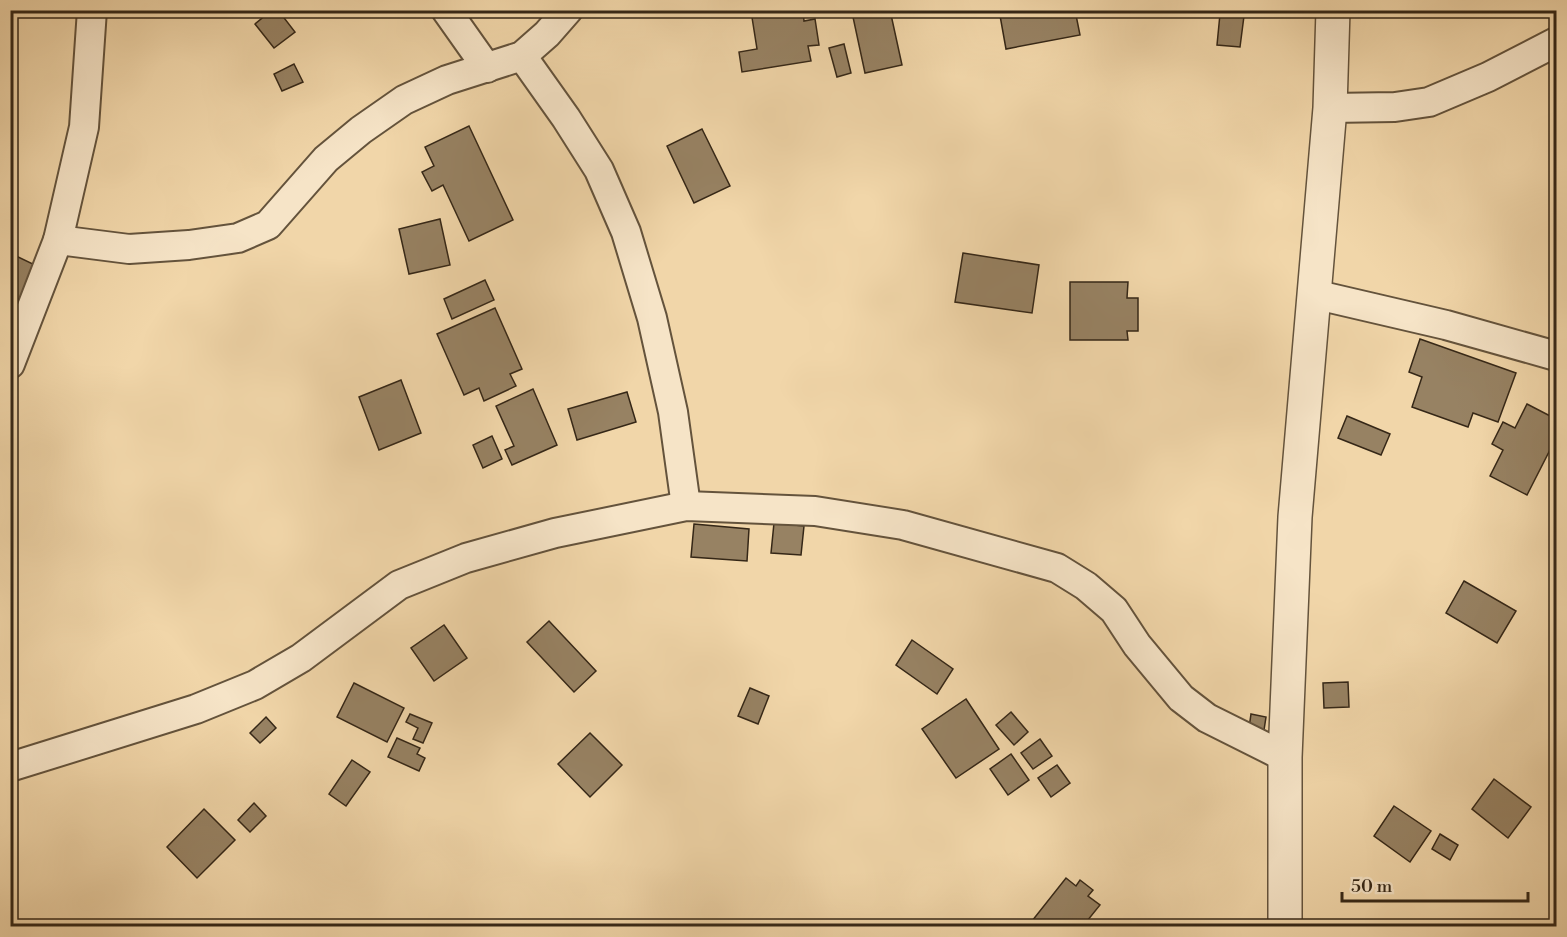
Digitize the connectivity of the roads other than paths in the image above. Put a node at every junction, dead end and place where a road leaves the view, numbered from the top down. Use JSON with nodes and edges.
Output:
{"nodes":[{"id":1,"x":92,"y":10,"type":"edge"},
{"id":2,"x":446,"y":10,"type":"edge"},
{"id":3,"x":568,"y":10,"type":"edge"},
{"id":4,"x":1333,"y":10,"type":"edge"},
{"id":5,"x":1557,"y":42,"type":"edge"},
{"id":6,"x":522,"y":56,"type":"junction"},
{"id":7,"x":487,"y":68,"type":"junction"},
{"id":8,"x":1330,"y":108,"type":"junction"},
{"id":9,"x":58,"y":240,"type":"junction"},
{"id":10,"x":1313,"y":294,"type":"junction"},
{"id":11,"x":1557,"y":356,"type":"edge"},
{"id":12,"x":10,"y":364,"type":"edge"},
{"id":13,"x":686,"y":506,"type":"junction"},
{"id":14,"x":1285,"y":757,"type":"junction"},
{"id":15,"x":10,"y":767,"type":"edge"},
{"id":16,"x":1285,"y":927,"type":"edge"}],
"edges":[{"from":1,"to":9,"type":"street"},
{"from":2,"to":7,"type":"street"},
{"from":3,"to":6,"type":"street"},
{"from":4,"to":8,"type":"street"},
{"from":5,"to":8,"type":"street"},
{"from":6,"to":7,"type":"street"},
{"from":6,"to":13,"type":"street"},
{"from":7,"to":9,"type":"street"},
{"from":8,"to":10,"type":"street"},
{"from":9,"to":12,"type":"street"},
{"from":10,"to":11,"type":"street"},
{"from":10,"to":14,"type":"street"},
{"from":13,"to":14,"type":"street"},
{"from":13,"to":15,"type":"street"},
{"from":14,"to":16,"type":"street"}]}
